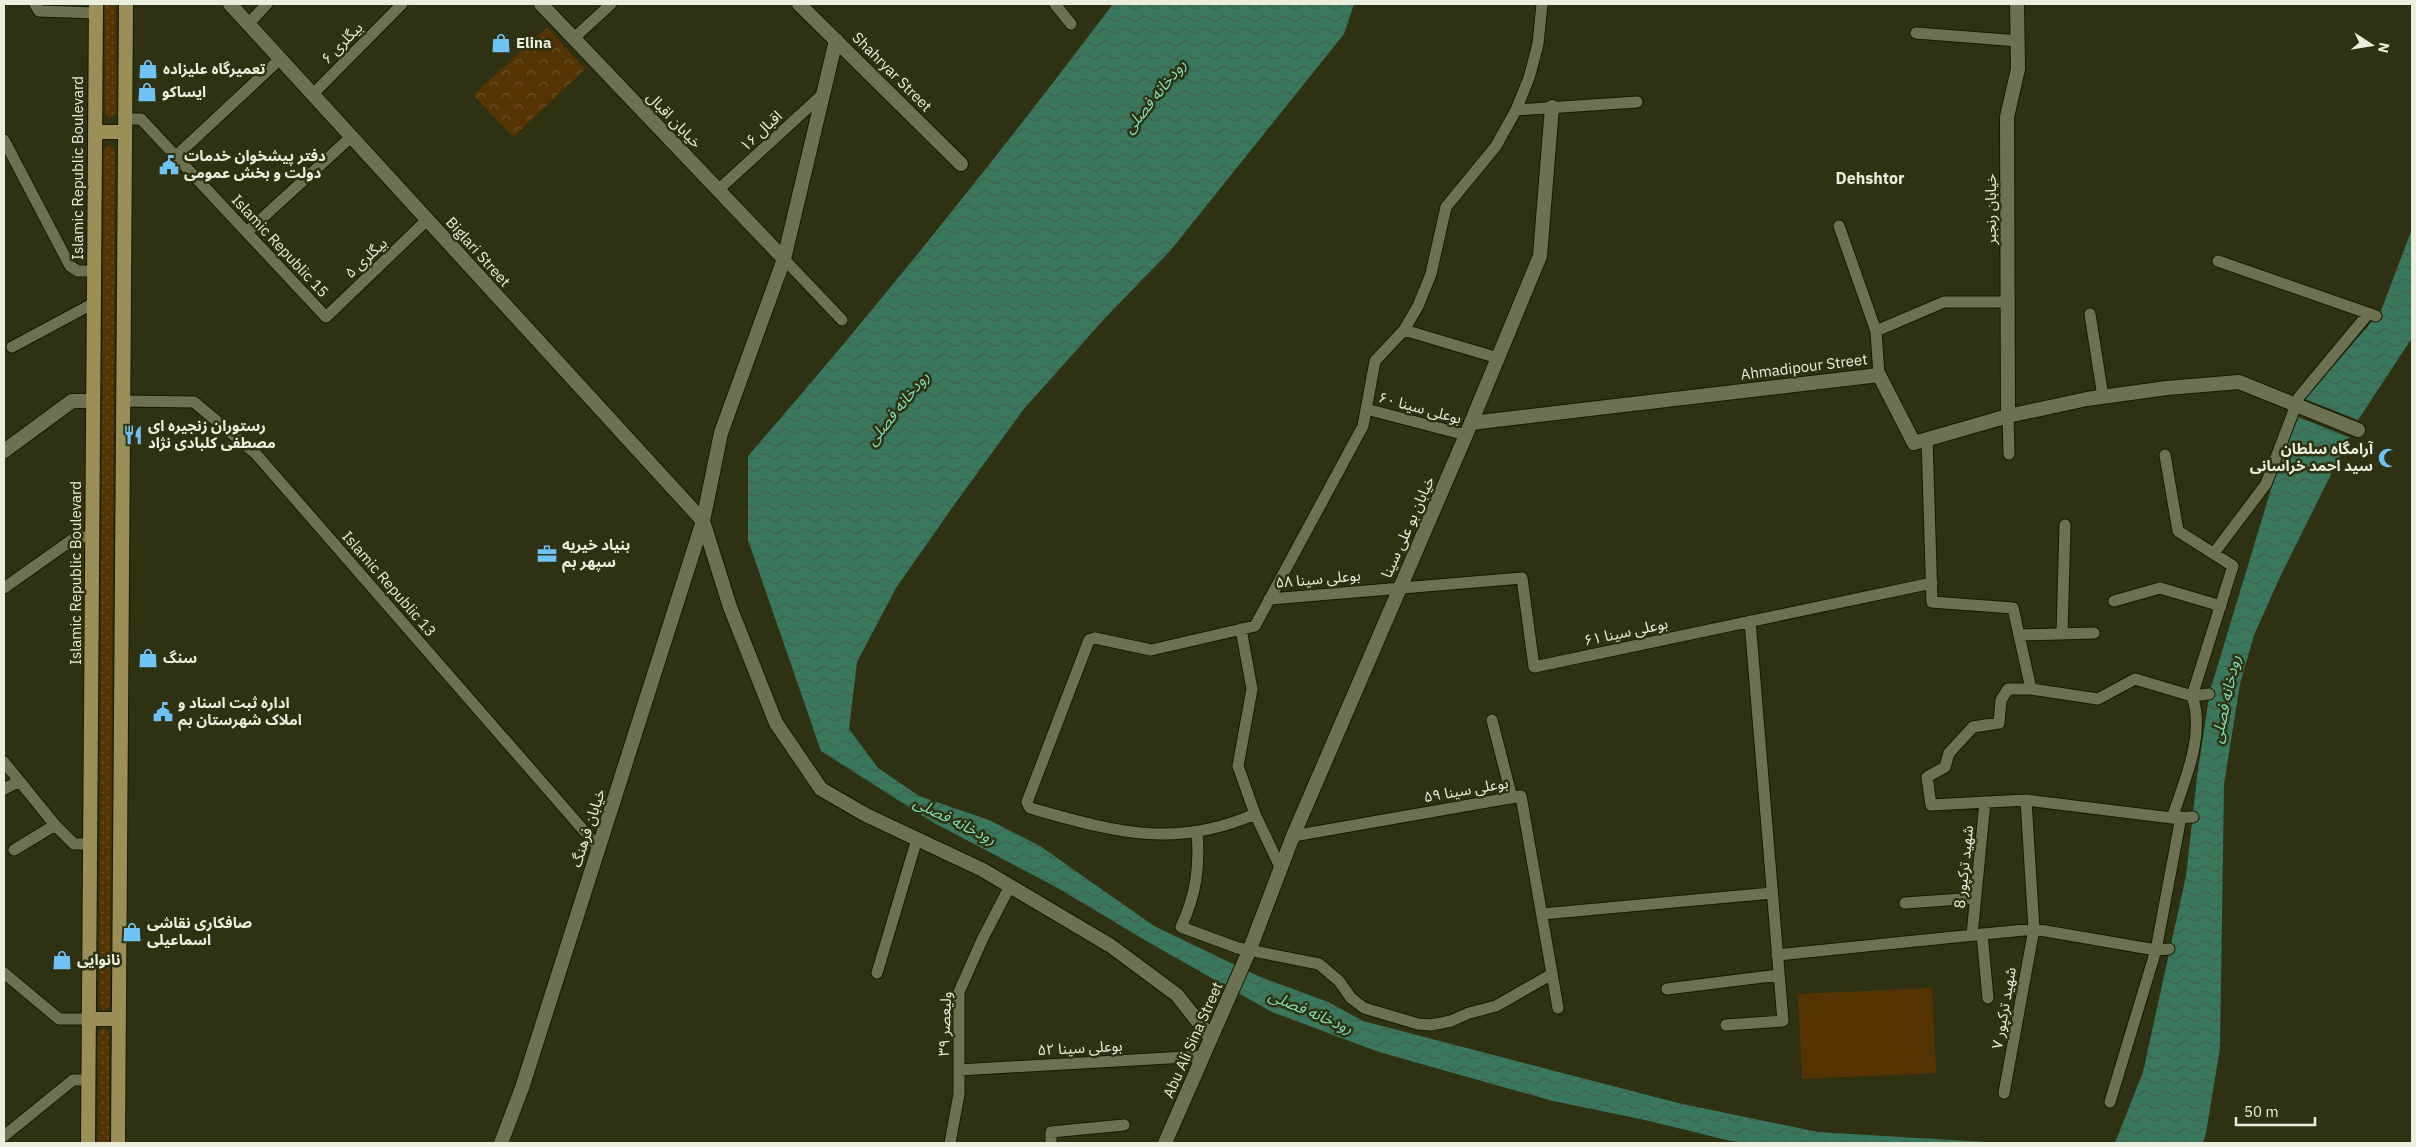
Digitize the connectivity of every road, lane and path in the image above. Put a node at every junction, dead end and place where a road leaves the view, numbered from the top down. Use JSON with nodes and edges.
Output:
{"nodes":[{"id":1,"x":36,"y":4,"type":"edge"},
{"id":2,"x":126,"y":4,"type":"edge"},
{"id":3,"x":230,"y":4,"type":"edge"},
{"id":4,"x":267,"y":4,"type":"edge"},
{"id":5,"x":402,"y":4,"type":"edge"},
{"id":6,"x":541,"y":4,"type":"edge"},
{"id":7,"x":611,"y":4,"type":"edge"},
{"id":8,"x":799,"y":4,"type":"edge"},
{"id":9,"x":1054,"y":4,"type":"edge"},
{"id":10,"x":1542,"y":4,"type":"edge"},
{"id":11,"x":2017,"y":4,"type":"edge"},
{"id":12,"x":96,"y":9,"type":"edge"},
{"id":13,"x":248,"y":24,"type":"junction"},
{"id":14,"x":1071,"y":24,"type":"dead end"},
{"id":15,"x":1916,"y":33,"type":"dead end"},
{"id":16,"x":574,"y":38,"type":"junction"},
{"id":17,"x":836,"y":40,"type":"junction"},
{"id":18,"x":2019,"y":41,"type":"junction"},
{"id":19,"x":280,"y":60,"type":"junction"},
{"id":20,"x":312,"y":94,"type":"junction"},
{"id":21,"x":823,"y":94,"type":"junction"},
{"id":22,"x":1637,"y":102,"type":"dead end"},
{"id":23,"x":1552,"y":107,"type":"junction"},
{"id":24,"x":1516,"y":110,"type":"junction"},
{"id":25,"x":125,"y":126,"type":"junction"},
{"id":26,"x":95,"y":132,"type":"junction"},
{"id":27,"x":351,"y":137,"type":"junction"},
{"id":28,"x":4,"y":140,"type":"edge"},
{"id":29,"x":176,"y":156,"type":"junction"},
{"id":30,"x":961,"y":164,"type":"dead end"},
{"id":31,"x":718,"y":190,"type":"junction"},
{"id":32,"x":427,"y":220,"type":"junction"},
{"id":33,"x":1839,"y":226,"type":"dead end"},
{"id":34,"x":247,"y":232,"type":"junction"},
{"id":35,"x":784,"y":259,"type":"junction"},
{"id":36,"x":2218,"y":261,"type":"dead end"},
{"id":37,"x":94,"y":271,"type":"junction"},
{"id":38,"x":2008,"y":302,"type":"junction"},
{"id":39,"x":94,"y":303,"type":"junction"},
{"id":40,"x":2090,"y":314,"type":"dead end"},
{"id":41,"x":326,"y":316,"type":"joint"},
{"id":42,"x":842,"y":320,"type":"dead end"},
{"id":43,"x":1404,"y":330,"type":"junction"},
{"id":44,"x":1876,"y":331,"type":"junction"},
{"id":45,"x":12,"y":347,"type":"dead end"},
{"id":46,"x":1498,"y":358,"type":"junction"},
{"id":47,"x":1879,"y":375,"type":"junction"},
{"id":48,"x":2103,"y":397,"type":"junction"},
{"id":49,"x":93,"y":401,"type":"junction"},
{"id":50,"x":123,"y":401,"type":"junction"},
{"id":51,"x":2298,"y":405,"type":"junction"},
{"id":52,"x":1366,"y":409,"type":"junction"},
{"id":53,"x":2008,"y":416,"type":"junction"},
{"id":54,"x":1468,"y":429,"type":"junction"},
{"id":55,"x":2357,"y":430,"type":"dead end"},
{"id":56,"x":1927,"y":438,"type":"junction"},
{"id":57,"x":4,"y":451,"type":"edge"},
{"id":58,"x":2009,"y":454,"type":"dead end"},
{"id":59,"x":2165,"y":455,"type":"dead end"},
{"id":60,"x":702,"y":521,"type":"junction"},
{"id":61,"x":2065,"y":525,"type":"dead end"},
{"id":62,"x":92,"y":537,"type":"junction"},
{"id":63,"x":2214,"y":553,"type":"junction"},
{"id":64,"x":1932,"y":583,"type":"junction"},
{"id":65,"x":1400,"y":587,"type":"junction"},
{"id":66,"x":4,"y":588,"type":"edge"},
{"id":67,"x":1269,"y":599,"type":"junction"},
{"id":68,"x":2114,"y":601,"type":"dead end"},
{"id":69,"x":2220,"y":606,"type":"junction"},
{"id":70,"x":1750,"y":621,"type":"junction"},
{"id":71,"x":1241,"y":629,"type":"junction"},
{"id":72,"x":2094,"y":633,"type":"dead end"},
{"id":73,"x":2062,"y":634,"type":"junction"},
{"id":74,"x":2019,"y":635,"type":"junction"},
{"id":75,"x":2030,"y":690,"type":"junction"},
{"id":76,"x":2209,"y":694,"type":"dead end"},
{"id":77,"x":2192,"y":696,"type":"junction"},
{"id":78,"x":1492,"y":720,"type":"dead end"},
{"id":79,"x":4,"y":762,"type":"edge"},
{"id":80,"x":18,"y":782,"type":"junction"},
{"id":81,"x":4,"y":789,"type":"edge"},
{"id":82,"x":1512,"y":798,"type":"junction"},
{"id":83,"x":2026,"y":800,"type":"junction"},
{"id":84,"x":1985,"y":802,"type":"junction"},
{"id":85,"x":1255,"y":814,"type":"junction"},
{"id":86,"x":2182,"y":817,"type":"junction"},
{"id":87,"x":55,"y":826,"type":"junction"},
{"id":88,"x":1197,"y":832,"type":"junction"},
{"id":89,"x":1293,"y":836,"type":"junction"},
{"id":90,"x":917,"y":839,"type":"junction"},
{"id":91,"x":90,"y":844,"type":"junction"},
{"id":92,"x":599,"y":848,"type":"junction"},
{"id":93,"x":14,"y":850,"type":"dead end"},
{"id":94,"x":1281,"y":869,"type":"junction"},
{"id":95,"x":1010,"y":886,"type":"junction"},
{"id":96,"x":1772,"y":893,"type":"junction"},
{"id":97,"x":1976,"y":898,"type":"junction"},
{"id":98,"x":1905,"y":903,"type":"dead end"},
{"id":99,"x":1542,"y":914,"type":"junction"},
{"id":100,"x":2034,"y":929,"type":"junction"},
{"id":101,"x":1977,"y":935,"type":"junction"},
{"id":102,"x":1250,"y":949,"type":"junction"},
{"id":103,"x":2169,"y":949,"type":"dead end"},
{"id":104,"x":2156,"y":950,"type":"junction"},
{"id":105,"x":1777,"y":955,"type":"junction"},
{"id":106,"x":4,"y":973,"type":"edge"},
{"id":107,"x":877,"y":973,"type":"dead end"},
{"id":108,"x":1552,"y":974,"type":"junction"},
{"id":109,"x":1779,"y":975,"type":"junction"},
{"id":110,"x":1667,"y":989,"type":"dead end"},
{"id":111,"x":1988,"y":998,"type":"dead end"},
{"id":112,"x":1558,"y":1008,"type":"dead end"},
{"id":113,"x":89,"y":1019,"type":"junction"},
{"id":114,"x":119,"y":1020,"type":"junction"},
{"id":115,"x":1726,"y":1025,"type":"dead end"},
{"id":116,"x":1211,"y":1038,"type":"junction"},
{"id":117,"x":1203,"y":1056,"type":"junction"},
{"id":118,"x":959,"y":1070,"type":"junction"},
{"id":119,"x":88,"y":1080,"type":"junction"},
{"id":120,"x":2004,"y":1093,"type":"dead end"},
{"id":121,"x":2110,"y":1102,"type":"dead end"},
{"id":122,"x":1124,"y":1125,"type":"dead end"},
{"id":123,"x":4,"y":1136,"type":"edge"},
{"id":124,"x":88,"y":1143,"type":"edge"},
{"id":125,"x":118,"y":1143,"type":"edge"},
{"id":126,"x":501,"y":1143,"type":"edge"},
{"id":127,"x":950,"y":1143,"type":"edge"},
{"id":128,"x":1051,"y":1143,"type":"edge"},
{"id":129,"x":1165,"y":1143,"type":"edge"}],
"edges":[{"from":1,"to":12,"type":"street"},
{"from":2,"to":25,"type":"main road"},
{"from":3,"to":13,"type":"street","name":"Biglari Street"},
{"from":4,"to":13,"type":"street"},
{"from":5,"to":20,"type":"street","name":"بیگلری ۶"},
{"from":6,"to":16,"type":"street","name":"خیابان اقبال"},
{"from":7,"to":16,"type":"street"},
{"from":8,"to":17,"type":"street","name":"Shahryar Street"},
{"from":9,"to":14,"type":"street"},
{"from":10,"to":24,"type":"street"},
{"from":11,"to":18,"type":"street","name":"خیابان رنجبر"},
{"from":12,"to":26,"type":"main road","name":"Islamic Republic Boulevard"},
{"from":13,"to":19,"type":"street","name":"Biglari Street"},
{"from":15,"to":18,"type":"street"},
{"from":16,"to":31,"type":"street","name":"خیابان اقبال"},
{"from":17,"to":21,"type":"street","name":"خیابان فرهنگ"},
{"from":17,"to":30,"type":"street","name":"Shahryar Street"},
{"from":18,"to":38,"type":"street","name":"خیابان رنجبر"},
{"from":19,"to":20,"type":"street","name":"Biglari Street"},
{"from":19,"to":29,"type":"street"},
{"from":20,"to":27,"type":"street","name":"Biglari Street"},
{"from":21,"to":31,"type":"street","name":"اقبال ۱۶"},
{"from":21,"to":35,"type":"street","name":"خیابان فرهنگ"},
{"from":22,"to":23,"type":"street"},
{"from":23,"to":24,"type":"street"},
{"from":23,"to":46,"type":"street","name":"خیابان بو علی سینا"},
{"from":24,"to":43,"type":"street"},
{"from":25,"to":26,"type":"main road"},
{"from":25,"to":29,"type":"street","name":"Islamic Republic 15"},
{"from":25,"to":50,"type":"main road"},
{"from":26,"to":37,"type":"main road","name":"Islamic Republic Boulevard"},
{"from":27,"to":32,"type":"street","name":"Biglari Street"},
{"from":27,"to":34,"type":"street"},
{"from":28,"to":37,"type":"street"},
{"from":29,"to":34,"type":"street","name":"Islamic Republic 15"},
{"from":31,"to":35,"type":"street","name":"خیابان اقبال"},
{"from":32,"to":41,"type":"street","name":"بیگلری ۵"},
{"from":32,"to":60,"type":"street","name":"Biglari Street"},
{"from":33,"to":44,"type":"street"},
{"from":34,"to":41,"type":"street","name":"Islamic Republic 15"},
{"from":35,"to":42,"type":"street"},
{"from":35,"to":60,"type":"street","name":"خیابان فرهنگ"},
{"from":36,"to":51,"type":"street"},
{"from":37,"to":39,"type":"main road","name":"Islamic Republic Boulevard"},
{"from":38,"to":44,"type":"street"},
{"from":38,"to":53,"type":"street","name":"خیابان رنجبر"},
{"from":39,"to":45,"type":"street"},
{"from":39,"to":49,"type":"main road","name":"Islamic Republic Boulevard"},
{"from":40,"to":48,"type":"street"},
{"from":43,"to":46,"type":"street"},
{"from":43,"to":52,"type":"street"},
{"from":44,"to":47,"type":"street"},
{"from":46,"to":54,"type":"street","name":"خیابان بو علی سینا"},
{"from":47,"to":54,"type":"street","name":"Ahmadipour Street"},
{"from":47,"to":56,"type":"street","name":"Ahmadipour Street"},
{"from":48,"to":51,"type":"street"},
{"from":48,"to":53,"type":"street"},
{"from":49,"to":57,"type":"street"},
{"from":49,"to":62,"type":"main road","name":"Islamic Republic Boulevard"},
{"from":50,"to":92,"type":"street","name":"Islamic Republic 13"},
{"from":50,"to":114,"type":"main road"},
{"from":51,"to":55,"type":"street"},
{"from":51,"to":63,"type":"street"},
{"from":52,"to":54,"type":"street","name":"بوعلی سینا ۶۰"},
{"from":52,"to":67,"type":"street"},
{"from":53,"to":56,"type":"street"},
{"from":53,"to":58,"type":"street"},
{"from":54,"to":65,"type":"street","name":"خیابان بو علی سینا"},
{"from":56,"to":64,"type":"street"},
{"from":59,"to":63,"type":"street"},
{"from":60,"to":90,"type":"street"},
{"from":60,"to":92,"type":"street","name":"خیابان فرهنگ"},
{"from":61,"to":73,"type":"street"},
{"from":62,"to":66,"type":"street"},
{"from":62,"to":91,"type":"main road","name":"Islamic Republic Boulevard"},
{"from":63,"to":69,"type":"street"},
{"from":64,"to":70,"type":"street","name":"بوعلی سینا ۶۱"},
{"from":64,"to":74,"type":"street"},
{"from":65,"to":67,"type":"street","name":"بوعلی سینا ۵۸"},
{"from":65,"to":70,"type":"street","name":"بوعلی سینا ۶۱"},
{"from":65,"to":89,"type":"street","name":"خیابان بو علی سینا"},
{"from":67,"to":71,"type":"street"},
{"from":68,"to":69,"type":"street"},
{"from":69,"to":77,"type":"street"},
{"from":70,"to":96,"type":"street"},
{"from":71,"to":85,"type":"street"},
{"from":71,"to":88,"type":"street"},
{"from":72,"to":73,"type":"street"},
{"from":73,"to":74,"type":"street"},
{"from":74,"to":75,"type":"street"},
{"from":75,"to":77,"type":"street"},
{"from":75,"to":84,"type":"street"},
{"from":76,"to":77,"type":"street"},
{"from":77,"to":86,"type":"street"},
{"from":78,"to":82,"type":"street"},
{"from":79,"to":80,"type":"street"},
{"from":80,"to":81,"type":"street"},
{"from":80,"to":87,"type":"street"},
{"from":82,"to":89,"type":"street","name":"بوعلی سینا ۵۹"},
{"from":82,"to":99,"type":"street","name":"بوعلی سینا ۵۹"},
{"from":83,"to":84,"type":"street"},
{"from":83,"to":86,"type":"street"},
{"from":83,"to":100,"type":"street","name":"شهید ترکپور ۷"},
{"from":84,"to":97,"type":"street","name":"شهید ترکپور 8"},
{"from":85,"to":88,"type":"street"},
{"from":85,"to":94,"type":"street"},
{"from":86,"to":104,"type":"street"},
{"from":87,"to":91,"type":"street"},
{"from":87,"to":93,"type":"street"},
{"from":88,"to":102,"type":"street"},
{"from":89,"to":94,"type":"street","name":"خیابان بو علی سینا"},
{"from":90,"to":95,"type":"street"},
{"from":90,"to":107,"type":"street"},
{"from":91,"to":113,"type":"main road","name":"Islamic Republic Boulevard"},
{"from":92,"to":126,"type":"street","name":"خیابان فرهنگ"},
{"from":94,"to":102,"type":"street","name":"خیابان بو علی سینا"},
{"from":95,"to":116,"type":"street"},
{"from":95,"to":118,"type":"street","name":"ولیعصر ۳۹"},
{"from":96,"to":99,"type":"street"},
{"from":96,"to":105,"type":"street"},
{"from":97,"to":98,"type":"street"},
{"from":97,"to":101,"type":"street","name":"شهید ترکپور 8"},
{"from":99,"to":108,"type":"street","name":"بوعلی سینا ۵۹"},
{"from":100,"to":101,"type":"street"},
{"from":100,"to":104,"type":"street"},
{"from":100,"to":120,"type":"street","name":"شهید ترکپور ۷"},
{"from":101,"to":105,"type":"street"},
{"from":101,"to":111,"type":"street","name":"شهید ترکپور 8"},
{"from":102,"to":108,"type":"street"},
{"from":102,"to":116,"type":"street","name":"Abu Ali Sina Street"},
{"from":103,"to":104,"type":"street"},
{"from":104,"to":121,"type":"street"},
{"from":105,"to":109,"type":"street"},
{"from":106,"to":113,"type":"street"},
{"from":108,"to":112,"type":"street","name":"بوعلی سینا ۵۹"},
{"from":109,"to":110,"type":"street"},
{"from":109,"to":115,"type":"street"},
{"from":113,"to":114,"type":"main road"},
{"from":113,"to":119,"type":"main road","name":"Islamic Republic Boulevard"},
{"from":114,"to":125,"type":"main road"},
{"from":116,"to":117,"type":"street","name":"Abu Ali Sina Street"},
{"from":117,"to":118,"type":"street","name":"بوعلی سینا ۵۲"},
{"from":117,"to":129,"type":"street","name":"Abu Ali Sina Street"},
{"from":118,"to":127,"type":"street","name":"ولیعصر ۳۹"},
{"from":119,"to":123,"type":"street"},
{"from":119,"to":124,"type":"main road","name":"Islamic Republic Boulevard"},
{"from":122,"to":128,"type":"street"}]}
